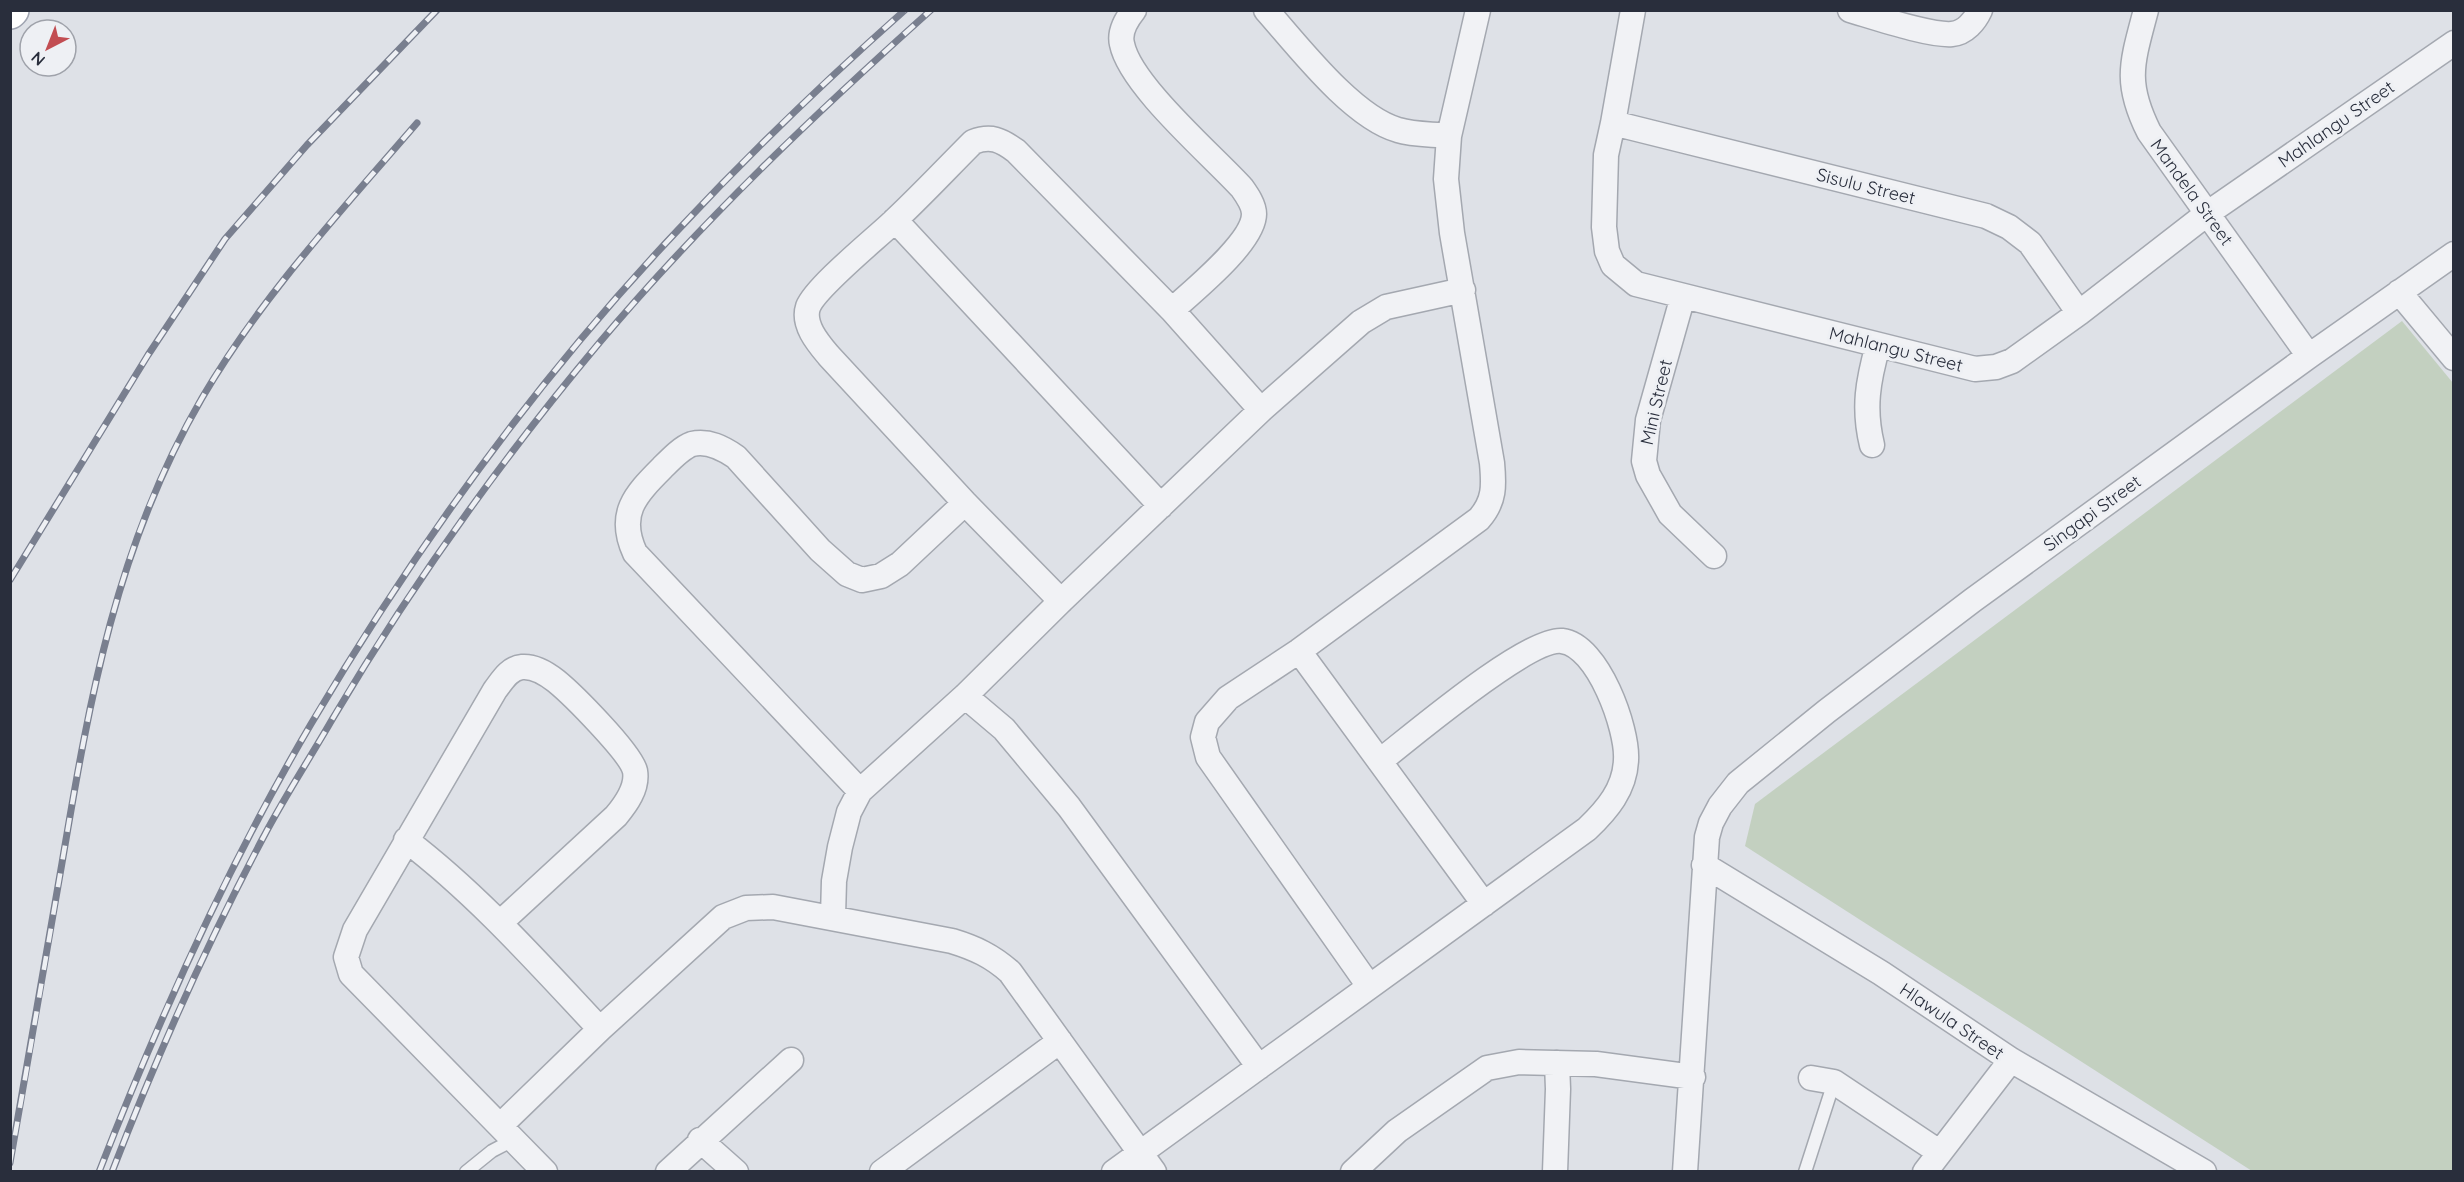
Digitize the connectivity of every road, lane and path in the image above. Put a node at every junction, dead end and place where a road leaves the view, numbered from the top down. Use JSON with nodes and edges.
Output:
{"nodes":[{"id":1,"x":1134,"y":10,"type":"edge"},
{"id":2,"x":1266,"y":10,"type":"edge"},
{"id":3,"x":1478,"y":10,"type":"edge"},
{"id":4,"x":1633,"y":10,"type":"edge"},
{"id":5,"x":1850,"y":10,"type":"edge"},
{"id":6,"x":1980,"y":10,"type":"edge"},
{"id":7,"x":2146,"y":10,"type":"edge"},
{"id":8,"x":2454,"y":43,"type":"edge"},
{"id":9,"x":1614,"y":123,"type":"junction"},
{"id":10,"x":1449,"y":136,"type":"junction"},
{"id":11,"x":2208,"y":213,"type":"junction"},
{"id":12,"x":895,"y":220,"type":"junction"},
{"id":13,"x":2454,"y":254,"type":"edge"},
{"id":14,"x":1463,"y":290,"type":"junction"},
{"id":15,"x":2399,"y":292,"type":"junction"},
{"id":16,"x":1683,"y":296,"type":"junction"},
{"id":17,"x":1172,"y":310,"type":"junction"},
{"id":18,"x":2079,"y":313,"type":"junction"},
{"id":19,"x":1878,"y":345,"type":"junction"},
{"id":20,"x":2309,"y":356,"type":"junction"},
{"id":21,"x":2454,"y":358,"type":"edge"},
{"id":22,"x":1261,"y":410,"type":"junction"},
{"id":23,"x":1872,"y":446,"type":"dead end"},
{"id":24,"x":965,"y":503,"type":"junction"},
{"id":25,"x":1161,"y":506,"type":"junction"},
{"id":26,"x":1714,"y":556,"type":"dead end"},
{"id":27,"x":1061,"y":601,"type":"junction"},
{"id":28,"x":1299,"y":651,"type":"junction"},
{"id":29,"x":965,"y":696,"type":"junction"},
{"id":30,"x":1380,"y":761,"type":"junction"},
{"id":31,"x":860,"y":791,"type":"junction"},
{"id":32,"x":406,"y":840,"type":"junction"},
{"id":33,"x":1704,"y":865,"type":"junction"},
{"id":34,"x":1484,"y":904,"type":"junction"},
{"id":35,"x":833,"y":916,"type":"junction"},
{"id":36,"x":501,"y":922,"type":"junction"},
{"id":37,"x":1369,"y":986,"type":"junction"},
{"id":38,"x":600,"y":1029,"type":"junction"},
{"id":39,"x":1060,"y":1041,"type":"junction"},
{"id":40,"x":791,"y":1060,"type":"dead end"},
{"id":41,"x":2011,"y":1060,"type":"junction"},
{"id":42,"x":1557,"y":1063,"type":"junction"},
{"id":43,"x":1259,"y":1067,"type":"junction"},
{"id":44,"x":1693,"y":1077,"type":"junction"},
{"id":45,"x":1823,"y":1080,"type":"joint"},
{"id":46,"x":508,"y":1132,"type":"junction"},
{"id":47,"x":700,"y":1140,"type":"junction"},
{"id":48,"x":1140,"y":1152,"type":"junction"},
{"id":49,"x":1932,"y":1162,"type":"edge"},
{"id":50,"x":466,"y":1172,"type":"edge"},
{"id":51,"x":545,"y":1172,"type":"edge"},
{"id":52,"x":668,"y":1172,"type":"edge"},
{"id":53,"x":736,"y":1172,"type":"edge"},
{"id":54,"x":882,"y":1172,"type":"edge"},
{"id":55,"x":1114,"y":1172,"type":"edge"},
{"id":56,"x":1155,"y":1172,"type":"edge"},
{"id":57,"x":1353,"y":1172,"type":"edge"},
{"id":58,"x":1555,"y":1172,"type":"edge"},
{"id":59,"x":1685,"y":1172,"type":"edge"},
{"id":60,"x":1805,"y":1172,"type":"edge"},
{"id":61,"x":2204,"y":1172,"type":"edge"}],
"edges":[{"from":1,"to":17,"type":"street"},
{"from":2,"to":10,"type":"street"},
{"from":3,"to":10,"type":"street"},
{"from":4,"to":9,"type":"street","name":"Mahlangu Street"},
{"from":5,"to":6,"type":"street"},
{"from":7,"to":11,"type":"street","name":"Mandela Street"},
{"from":8,"to":11,"type":"street","name":"Mahlangu Street"},
{"from":9,"to":16,"type":"street","name":"Mahlangu Street"},
{"from":9,"to":18,"type":"street","name":"Sisulu Street"},
{"from":10,"to":14,"type":"street"},
{"from":11,"to":18,"type":"street","name":"Mahlangu Street"},
{"from":11,"to":20,"type":"street","name":"Mandela Street"},
{"from":12,"to":17,"type":"street"},
{"from":12,"to":24,"type":"street"},
{"from":12,"to":25,"type":"street"},
{"from":13,"to":15,"type":"street","name":"Singapi Street"},
{"from":14,"to":22,"type":"street"},
{"from":14,"to":28,"type":"street"},
{"from":15,"to":20,"type":"street","name":"Singapi Street"},
{"from":15,"to":21,"type":"street"},
{"from":16,"to":19,"type":"street","name":"Mahlangu Street"},
{"from":16,"to":26,"type":"street","name":"Mini Street"},
{"from":17,"to":22,"type":"street"},
{"from":18,"to":19,"type":"street","name":"Mahlangu Street"},
{"from":19,"to":23,"type":"street"},
{"from":20,"to":33,"type":"street","name":"Singapi Street"},
{"from":22,"to":25,"type":"street"},
{"from":24,"to":27,"type":"street"},
{"from":24,"to":31,"type":"street"},
{"from":25,"to":27,"type":"street"},
{"from":27,"to":29,"type":"street"},
{"from":28,"to":30,"type":"street"},
{"from":28,"to":37,"type":"street"},
{"from":29,"to":31,"type":"street"},
{"from":29,"to":43,"type":"street"},
{"from":30,"to":34,"type":"street"},
{"from":30,"to":34,"type":"street"},
{"from":31,"to":35,"type":"street"},
{"from":32,"to":36,"type":"street"},
{"from":32,"to":36,"type":"street"},
{"from":32,"to":46,"type":"street"},
{"from":33,"to":41,"type":"street","name":"Hlawula Street"},
{"from":33,"to":44,"type":"street","name":"Singapi Street"},
{"from":34,"to":37,"type":"street"},
{"from":35,"to":38,"type":"street"},
{"from":35,"to":39,"type":"street"},
{"from":36,"to":38,"type":"street"},
{"from":37,"to":43,"type":"street"},
{"from":38,"to":46,"type":"street"},
{"from":39,"to":48,"type":"street"},
{"from":39,"to":54,"type":"street"},
{"from":40,"to":47,"type":"street"},
{"from":41,"to":49,"type":"street"},
{"from":41,"to":61,"type":"street","name":"Hlawula Street"},
{"from":42,"to":44,"type":"street"},
{"from":42,"to":57,"type":"street"},
{"from":42,"to":58,"type":"street"},
{"from":43,"to":48,"type":"street"},
{"from":44,"to":59,"type":"street","name":"Singapi Street"},
{"from":45,"to":49,"type":"street"},
{"from":45,"to":60,"type":"lane"},
{"from":46,"to":50,"type":"lane"},
{"from":46,"to":51,"type":"street"},
{"from":47,"to":52,"type":"street"},
{"from":47,"to":53,"type":"street"},
{"from":48,"to":55,"type":"street"},
{"from":48,"to":56,"type":"street"}]}
